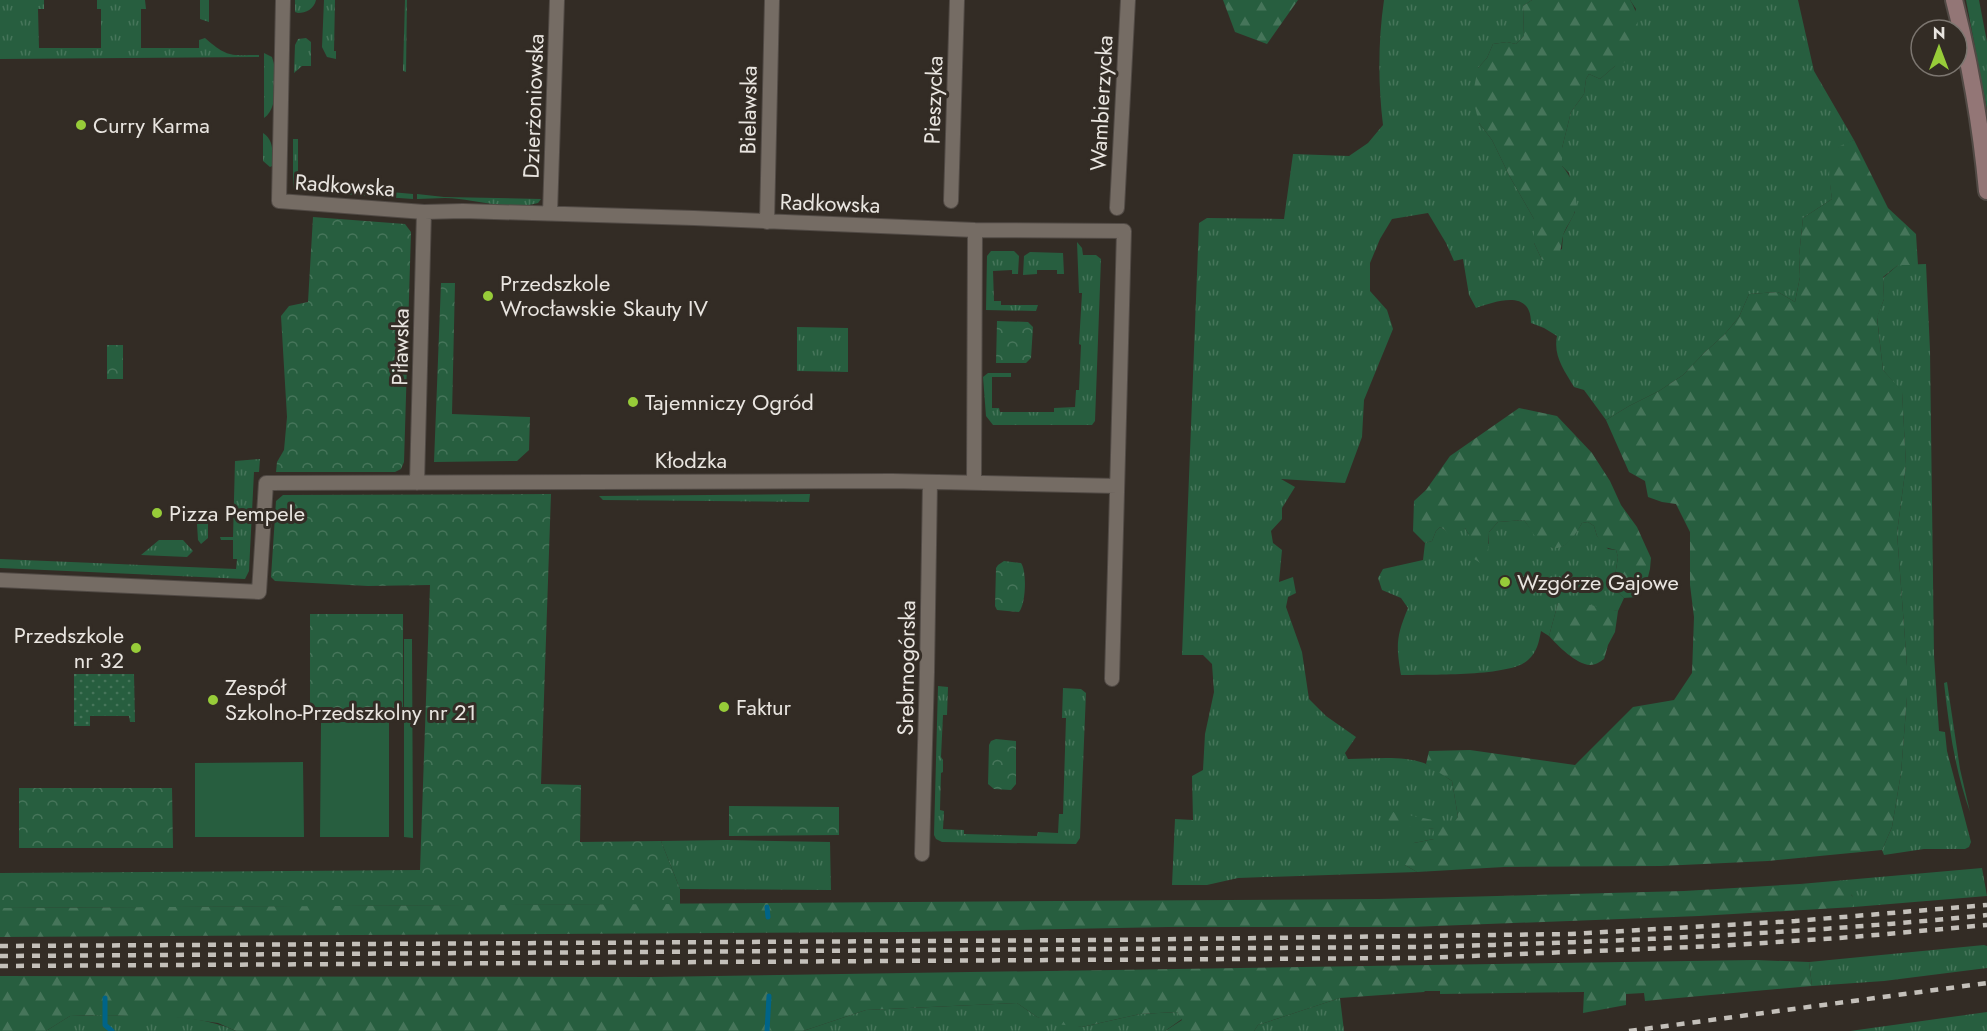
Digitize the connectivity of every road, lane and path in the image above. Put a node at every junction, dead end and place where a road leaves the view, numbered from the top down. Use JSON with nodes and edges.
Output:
{"nodes":[{"id":1,"x":283,"y":0,"type":"edge"},
{"id":2,"x":557,"y":0,"type":"edge"},
{"id":3,"x":772,"y":0,"type":"edge"},
{"id":4,"x":957,"y":0,"type":"edge"},
{"id":5,"x":1128,"y":0,"type":"edge"},
{"id":6,"x":1954,"y":0,"type":"edge"},
{"id":7,"x":1987,"y":191,"type":"edge"},
{"id":8,"x":951,"y":201,"type":"dead end"},
{"id":9,"x":1117,"y":208,"type":"dead end"},
{"id":10,"x":424,"y":212,"type":"junction"},
{"id":11,"x":550,"y":213,"type":"junction"},
{"id":12,"x":767,"y":222,"type":"junction"},
{"id":13,"x":975,"y":230,"type":"junction"},
{"id":14,"x":930,"y":482,"type":"junction"},
{"id":15,"x":417,"y":483,"type":"junction"},
{"id":16,"x":974,"y":483,"type":"junction"},
{"id":17,"x":1117,"y":486,"type":"junction"},
{"id":18,"x":0,"y":580,"type":"edge"},
{"id":19,"x":1112,"y":679,"type":"dead end"},
{"id":20,"x":922,"y":854,"type":"dead end"}],
"edges":[{"from":1,"to":10,"type":"street","name":"Radkowska"},
{"from":2,"to":11,"type":"street","name":"Dzierżoniowska"},
{"from":3,"to":12,"type":"street","name":"Bielawska"},
{"from":4,"to":8,"type":"street","name":"Pieszycka"},
{"from":5,"to":9,"type":"street","name":"Wambierzycka"},
{"from":6,"to":7,"type":"main road"},
{"from":10,"to":11,"type":"street","name":"Radkowska"},
{"from":10,"to":15,"type":"street","name":"Piławska"},
{"from":11,"to":12,"type":"street","name":"Radkowska"},
{"from":12,"to":13,"type":"street","name":"Radkowska"},
{"from":13,"to":16,"type":"street"},
{"from":13,"to":17,"type":"street","name":"Radkowska"},
{"from":14,"to":15,"type":"street","name":"Kłodzka"},
{"from":14,"to":16,"type":"street","name":"Kłodzka"},
{"from":14,"to":20,"type":"street","name":"Srebrnogórska"},
{"from":15,"to":18,"type":"street","name":"Kłodzka"},
{"from":16,"to":17,"type":"street","name":"Kłodzka"},
{"from":17,"to":19,"type":"street"}]}
